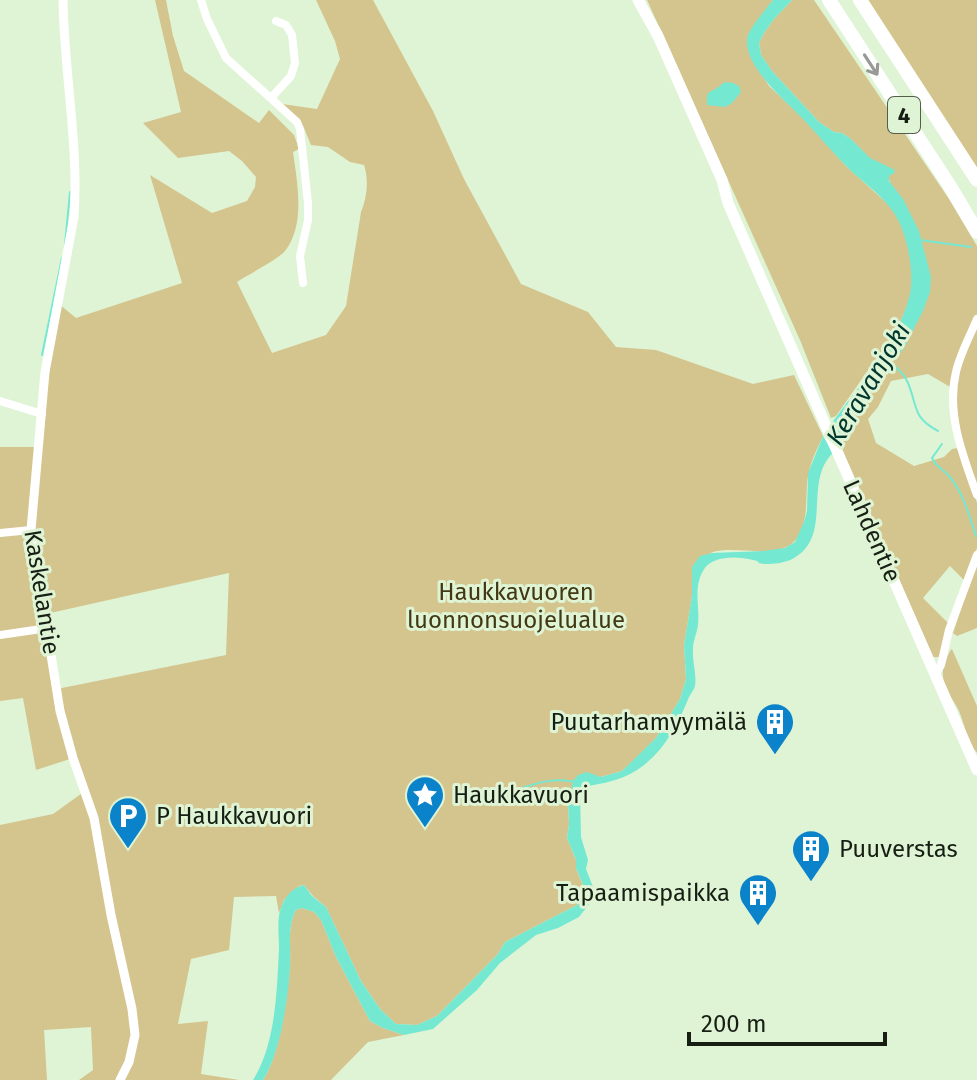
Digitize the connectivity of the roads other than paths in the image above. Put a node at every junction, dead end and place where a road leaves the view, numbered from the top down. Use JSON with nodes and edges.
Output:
{"nodes":[{"id":1,"x":63,"y":0,"type":"edge"},
{"id":2,"x":201,"y":0,"type":"edge"},
{"id":3,"x":829,"y":0,"type":"edge"},
{"id":4,"x":860,"y":0,"type":"edge"},
{"id":5,"x":640,"y":3,"type":"edge"},
{"id":6,"x":276,"y":21,"type":"dead end"},
{"id":7,"x":271,"y":98,"type":"junction"},
{"id":8,"x":977,"y":180,"type":"edge"},
{"id":9,"x":977,"y":232,"type":"edge"},
{"id":10,"x":303,"y":283,"type":"dead end"},
{"id":11,"x":977,"y":319,"type":"edge"},
{"id":12,"x":0,"y":401,"type":"edge"},
{"id":13,"x":42,"y":414,"type":"junction"},
{"id":14,"x":977,"y":495,"type":"edge"},
{"id":15,"x":31,"y":530,"type":"junction"},
{"id":16,"x":0,"y":533,"type":"edge"},
{"id":17,"x":977,"y":555,"type":"edge"},
{"id":18,"x":48,"y":628,"type":"junction"},
{"id":19,"x":0,"y":635,"type":"edge"},
{"id":20,"x":935,"y":675,"type":"junction"},
{"id":21,"x":977,"y":769,"type":"edge"},
{"id":22,"x":120,"y":1080,"type":"edge"}],
"edges":[{"from":1,"to":13,"type":"street","name":"Kaskelantie"},
{"from":2,"to":7,"type":"street"},
{"from":3,"to":9,"type":"highway","number":"4","one_way":true},
{"from":4,"to":8,"type":"highway","number":"4"},
{"from":5,"to":20,"type":"main road","name":"Lahdentie"},
{"from":6,"to":7,"type":"street"},
{"from":7,"to":10,"type":"street"},
{"from":11,"to":14,"type":"street"},
{"from":12,"to":13,"type":"street"},
{"from":13,"to":15,"type":"street","name":"Kaskelantie"},
{"from":15,"to":16,"type":"street"},
{"from":15,"to":18,"type":"street","name":"Kaskelantie"},
{"from":17,"to":20,"type":"street"},
{"from":18,"to":19,"type":"street"},
{"from":18,"to":22,"type":"street","name":"Kaskelantie"},
{"from":20,"to":21,"type":"main road","name":"Lahdentie"}]}
